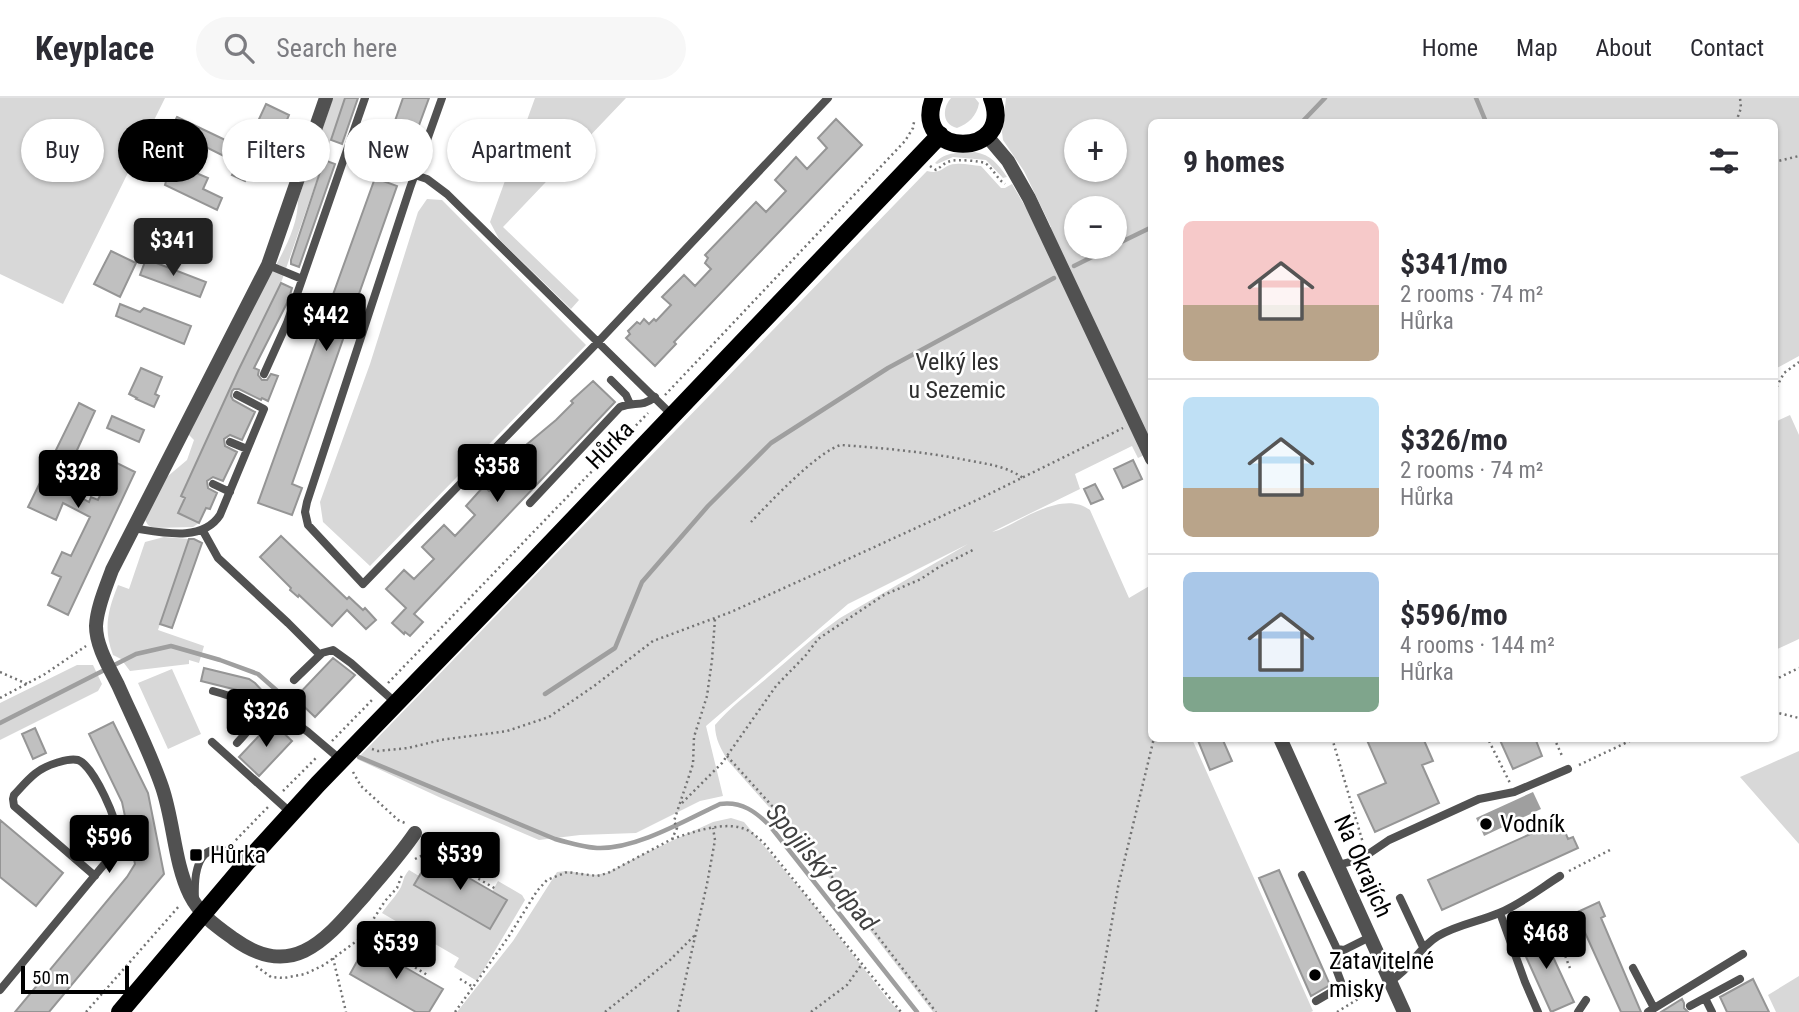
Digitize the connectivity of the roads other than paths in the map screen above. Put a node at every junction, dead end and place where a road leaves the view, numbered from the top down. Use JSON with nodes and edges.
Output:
{"nodes":[{"id":1,"x":326,"y":98,"type":"edge"},
{"id":2,"x":365,"y":98,"type":"edge"},
{"id":3,"x":442,"y":98,"type":"edge"},
{"id":4,"x":828,"y":98,"type":"edge"},
{"id":5,"x":934,"y":98,"type":"edge"},
{"id":6,"x":992,"y":98,"type":"edge"},
{"id":7,"x":433,"y":124,"type":"edge"},
{"id":8,"x":940,"y":135,"type":"junction"},
{"id":9,"x":986,"y":135,"type":"junction"},
{"id":10,"x":413,"y":182,"type":"edge"},
{"id":11,"x":431,"y":182,"type":"edge"},
{"id":12,"x":268,"y":265,"type":"junction"},
{"id":13,"x":302,"y":279,"type":"junction"},
{"id":14,"x":598,"y":342,"type":"junction"},
{"id":15,"x":264,"y":374,"type":"dead end"},
{"id":16,"x":611,"y":380,"type":"dead end"},
{"id":17,"x":237,"y":395,"type":"dead end"},
{"id":18,"x":657,"y":399,"type":"junction"},
{"id":19,"x":630,"y":404,"type":"junction"},
{"id":20,"x":672,"y":415,"type":"junction"},
{"id":21,"x":230,"y":442,"type":"dead end"},
{"id":22,"x":247,"y":449,"type":"junction"},
{"id":23,"x":1148,"y":450,"type":"edge"},
{"id":24,"x":213,"y":484,"type":"dead end"},
{"id":25,"x":230,"y":492,"type":"junction"},
{"id":26,"x":530,"y":503,"type":"dead end"},
{"id":27,"x":132,"y":528,"type":"junction"},
{"id":28,"x":203,"y":531,"type":"junction"},
{"id":29,"x":320,"y":655,"type":"junction"},
{"id":30,"x":293,"y":680,"type":"dead end"},
{"id":31,"x":213,"y":691,"type":"dead end"},
{"id":32,"x":396,"y":703,"type":"junction"},
{"id":33,"x":261,"y":718,"type":"junction"},
{"id":34,"x":212,"y":742,"type":"dead end"},
{"id":35,"x":1282,"y":742,"type":"edge"},
{"id":36,"x":237,"y":743,"type":"dead end"},
{"id":37,"x":341,"y":760,"type":"junction"},
{"id":38,"x":1568,"y":769,"type":"road end"},
{"id":39,"x":291,"y":813,"type":"junction"},
{"id":40,"x":411,"y":828,"type":"road end"},
{"id":41,"x":247,"y":862,"type":"junction"},
{"id":42,"x":1338,"y":865,"type":"junction"},
{"id":43,"x":1302,"y":875,"type":"dead end"},
{"id":44,"x":94,"y":876,"type":"junction"},
{"id":45,"x":1560,"y":876,"type":"road end"},
{"id":46,"x":1400,"y":898,"type":"dead end"},
{"id":47,"x":196,"y":904,"type":"junction"},
{"id":48,"x":1500,"y":913,"type":"junction"},
{"id":49,"x":1370,"y":937,"type":"junction"},
{"id":50,"x":1423,"y":947,"type":"junction"},
{"id":51,"x":1339,"y":950,"type":"junction"},
{"id":52,"x":1743,"y":954,"type":"dead end"},
{"id":53,"x":1633,"y":968,"type":"dead end"},
{"id":54,"x":1740,"y":979,"type":"dead end"},
{"id":55,"x":1390,"y":981,"type":"junction"},
{"id":56,"x":0,"y":989,"type":"edge"},
{"id":57,"x":1705,"y":998,"type":"junction"},
{"id":58,"x":1586,"y":1000,"type":"dead end"},
{"id":59,"x":1316,"y":1001,"type":"dead end"},
{"id":60,"x":1690,"y":1006,"type":"dead end"},
{"id":61,"x":1651,"y":1010,"type":"edge"},
{"id":62,"x":120,"y":1012,"type":"edge"},
{"id":63,"x":1404,"y":1012,"type":"edge"},
{"id":64,"x":1538,"y":1012,"type":"edge"},
{"id":65,"x":1578,"y":1012,"type":"edge"},
{"id":66,"x":1712,"y":1012,"type":"edge"}],
"edges":[{"from":1,"to":12,"type":"street"},
{"from":2,"to":13,"type":"lane"},
{"from":3,"to":7,"type":"lane"},
{"from":4,"to":14,"type":"lane"},
{"from":5,"to":8,"type":"main road"},
{"from":6,"to":9,"type":"main road"},
{"from":8,"to":9,"type":"main road"},
{"from":8,"to":20,"type":"main road","name":"Hůrka"},
{"from":9,"to":23,"type":"street"},
{"from":10,"to":14,"type":"lane"},
{"from":11,"to":14,"type":"lane"},
{"from":12,"to":13,"type":"lane"},
{"from":12,"to":27,"type":"street"},
{"from":13,"to":15,"type":"lane"},
{"from":14,"to":18,"type":"lane"},
{"from":16,"to":19,"type":"lane"},
{"from":17,"to":22,"type":"lane"},
{"from":18,"to":19,"type":"lane"},
{"from":18,"to":20,"type":"lane"},
{"from":19,"to":26,"type":"lane"},
{"from":20,"to":32,"type":"main road","name":"Hůrka"},
{"from":21,"to":22,"type":"lane"},
{"from":22,"to":25,"type":"lane"},
{"from":24,"to":25,"type":"lane"},
{"from":25,"to":28,"type":"lane"},
{"from":27,"to":28,"type":"lane"},
{"from":27,"to":47,"type":"street"},
{"from":28,"to":29,"type":"lane"},
{"from":29,"to":30,"type":"lane"},
{"from":29,"to":32,"type":"lane"},
{"from":31,"to":33,"type":"lane"},
{"from":32,"to":37,"type":"main road","name":"Hůrka"},
{"from":33,"to":36,"type":"lane"},
{"from":33,"to":37,"type":"lane"},
{"from":34,"to":39,"type":"lane"},
{"from":35,"to":42,"type":"street","name":"Na Okrajích"},
{"from":37,"to":39,"type":"main road","name":"Hůrka"},
{"from":38,"to":42,"type":"lane"},
{"from":39,"to":41,"type":"main road","name":"Hůrka"},
{"from":40,"to":47,"type":"street"},
{"from":41,"to":47,"type":"main road","name":"Hůrka"},
{"from":41,"to":47,"type":"lane"},
{"from":42,"to":49,"type":"street","name":"Na Okrajích"},
{"from":43,"to":51,"type":"lane"},
{"from":44,"to":44,"type":"lane"},
{"from":44,"to":56,"type":"lane"},
{"from":45,"to":48,"type":"lane"},
{"from":46,"to":50,"type":"lane"},
{"from":47,"to":62,"type":"main road","name":"Hůrka"},
{"from":48,"to":50,"type":"lane"},
{"from":48,"to":64,"type":"lane"},
{"from":49,"to":51,"type":"lane"},
{"from":49,"to":55,"type":"street","name":"Na Okrajích"},
{"from":50,"to":55,"type":"lane"},
{"from":51,"to":59,"type":"lane"},
{"from":52,"to":61,"type":"lane"},
{"from":53,"to":61,"type":"lane"},
{"from":54,"to":57,"type":"lane"},
{"from":55,"to":63,"type":"street","name":"Na Okrajích"},
{"from":57,"to":60,"type":"lane"},
{"from":57,"to":66,"type":"lane"},
{"from":58,"to":65,"type":"lane"}]}
